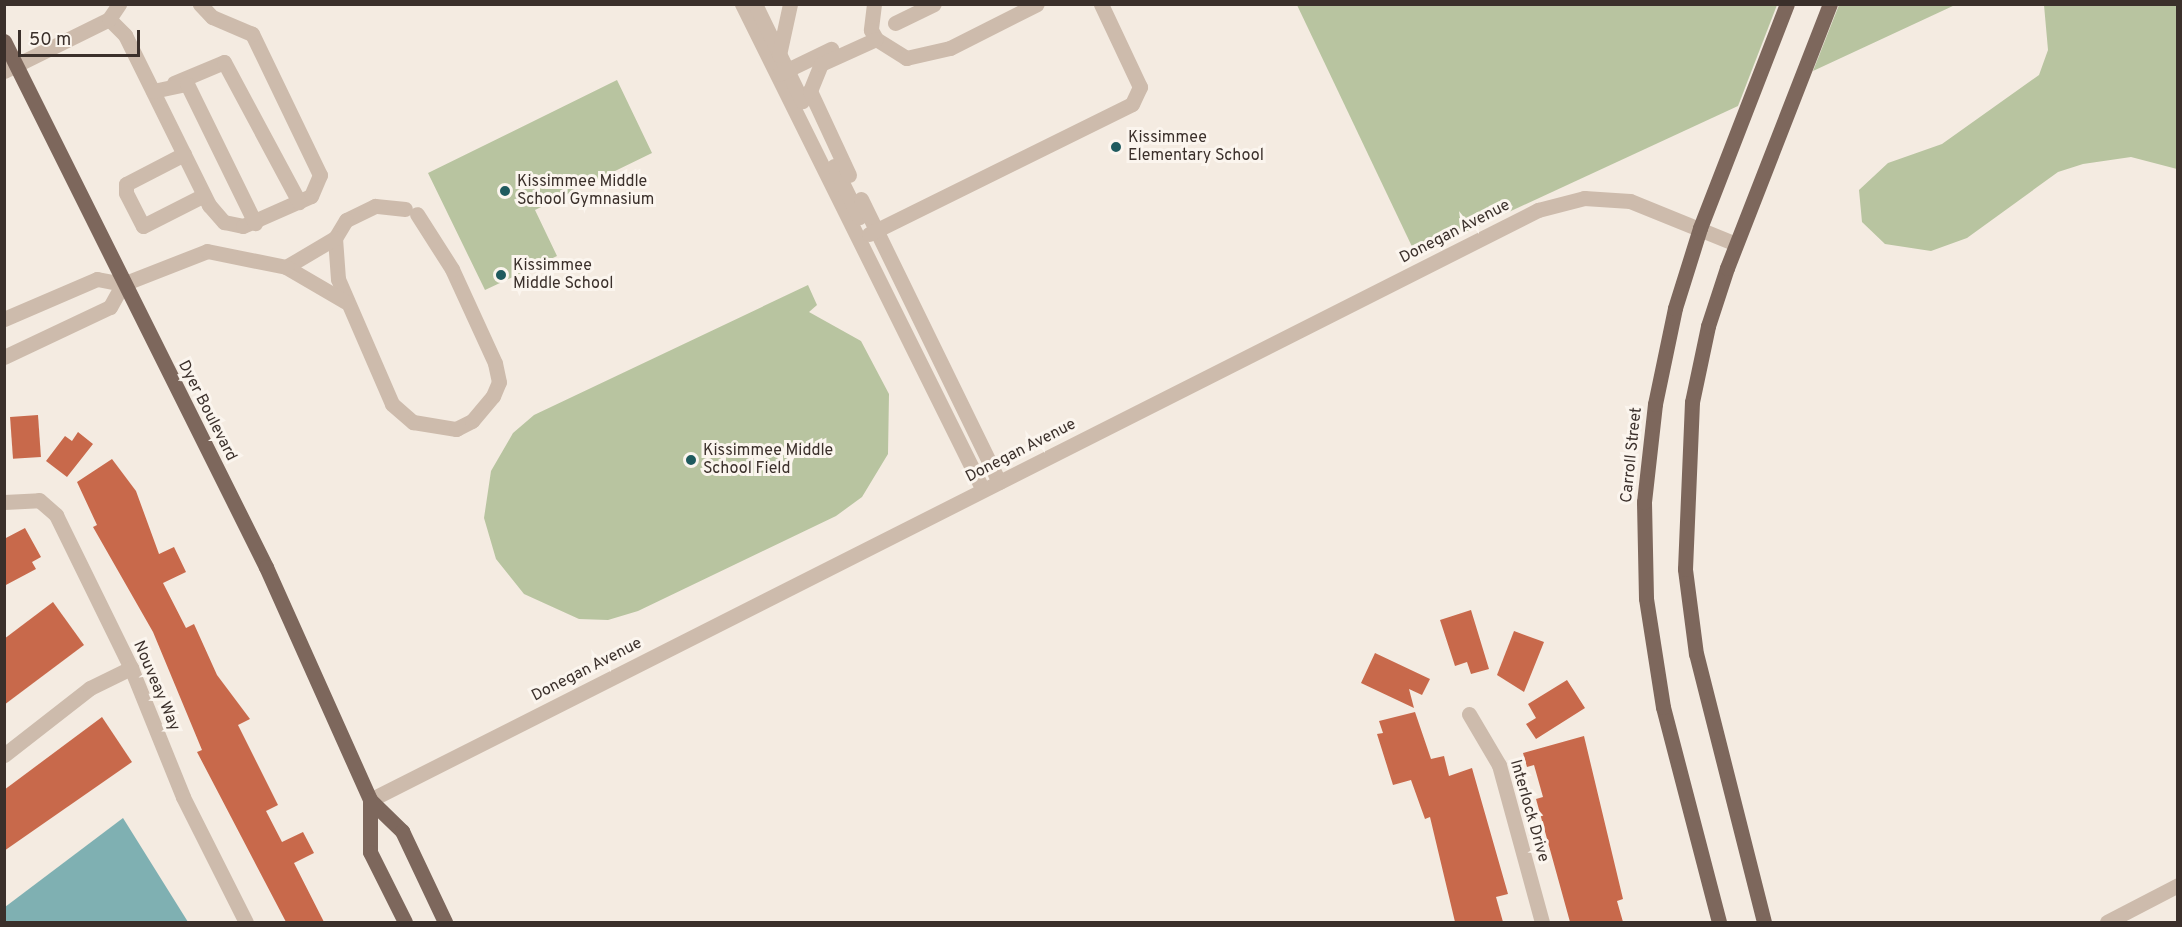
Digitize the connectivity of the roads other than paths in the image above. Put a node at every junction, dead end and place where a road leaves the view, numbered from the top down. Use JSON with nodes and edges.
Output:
{"nodes":[{"id":1,"x":118,"y":4,"type":"edge"},
{"id":2,"x":200,"y":4,"type":"edge"},
{"id":3,"x":742,"y":4,"type":"edge"},
{"id":4,"x":755,"y":4,"type":"edge"},
{"id":5,"x":790,"y":4,"type":"edge"},
{"id":6,"x":874,"y":4,"type":"edge"},
{"id":7,"x":934,"y":4,"type":"edge"},
{"id":8,"x":1037,"y":4,"type":"edge"},
{"id":9,"x":1101,"y":4,"type":"edge"},
{"id":10,"x":1787,"y":4,"type":"edge"},
{"id":11,"x":1830,"y":4,"type":"edge"},
{"id":12,"x":109,"y":19,"type":"junction"},
{"id":13,"x":895,"y":23,"type":"dead end"},
{"id":14,"x":873,"y":34,"type":"junction"},
{"id":15,"x":4,"y":41,"type":"edge"},
{"id":16,"x":779,"y":55,"type":"junction"},
{"id":17,"x":10,"y":68,"type":"edge"},
{"id":18,"x":782,"y":73,"type":"junction"},
{"id":19,"x":174,"y":83,"type":"junction"},
{"id":20,"x":153,"y":91,"type":"junction"},
{"id":21,"x":184,"y":154,"type":"junction"},
{"id":22,"x":204,"y":195,"type":"junction"},
{"id":23,"x":299,"y":202,"type":"junction"},
{"id":24,"x":255,"y":223,"type":"junction"},
{"id":25,"x":1700,"y":228,"type":"junction"},
{"id":26,"x":867,"y":235,"type":"junction"},
{"id":27,"x":335,"y":238,"type":"junction"},
{"id":28,"x":1736,"y":244,"type":"junction"},
{"id":29,"x":286,"y":267,"type":"junction"},
{"id":30,"x":123,"y":284,"type":"junction"},
{"id":31,"x":346,"y":302,"type":"junction"},
{"id":32,"x":4,"y":319,"type":"edge"},
{"id":33,"x":5,"y":354,"type":"edge"},
{"id":34,"x":991,"y":486,"type":"junction"},
{"id":35,"x":4,"y":502,"type":"edge"},
{"id":36,"x":131,"y":668,"type":"junction"},
{"id":37,"x":1469,"y":714,"type":"dead end"},
{"id":38,"x":4,"y":755,"type":"edge"},
{"id":39,"x":370,"y":800,"type":"junction"},
{"id":40,"x":2178,"y":885,"type":"edge"},
{"id":41,"x":246,"y":922,"type":"edge"},
{"id":42,"x":405,"y":922,"type":"edge"},
{"id":43,"x":445,"y":922,"type":"edge"},
{"id":44,"x":1542,"y":922,"type":"edge"},
{"id":45,"x":1719,"y":922,"type":"edge"},
{"id":46,"x":1764,"y":922,"type":"edge"},
{"id":47,"x":2107,"y":922,"type":"edge"}],
"edges":[{"from":1,"to":12,"type":"street"},
{"from":2,"to":23,"type":"street"},
{"from":3,"to":18,"type":"street"},
{"from":4,"to":16,"type":"street"},
{"from":5,"to":16,"type":"street"},
{"from":6,"to":14,"type":"street"},
{"from":7,"to":13,"type":"street"},
{"from":8,"to":14,"type":"street"},
{"from":9,"to":26,"type":"street"},
{"from":10,"to":25,"type":"main road","name":"Carroll Street"},
{"from":11,"to":28,"type":"main road"},
{"from":12,"to":17,"type":"street"},
{"from":12,"to":20,"type":"street"},
{"from":14,"to":18,"type":"street"},
{"from":14,"to":26,"type":"street"},
{"from":15,"to":17,"type":"main road","name":"Dyer Boulevard"},
{"from":16,"to":18,"type":"street"},
{"from":17,"to":30,"type":"main road","name":"Dyer Boulevard"},
{"from":18,"to":26,"type":"street"},
{"from":19,"to":20,"type":"street"},
{"from":19,"to":23,"type":"street"},
{"from":19,"to":24,"type":"street"},
{"from":20,"to":21,"type":"street"},
{"from":21,"to":22,"type":"street"},
{"from":21,"to":22,"type":"street"},
{"from":22,"to":24,"type":"street"},
{"from":23,"to":24,"type":"street"},
{"from":25,"to":28,"type":"street","name":"Donegan Avenue"},
{"from":25,"to":34,"type":"street","name":"Donegan Avenue"},
{"from":25,"to":45,"type":"main road","name":"Carroll Street"},
{"from":26,"to":34,"type":"street"},
{"from":27,"to":29,"type":"street"},
{"from":27,"to":31,"type":"street"},
{"from":27,"to":31,"type":"street"},
{"from":28,"to":46,"type":"main road"},
{"from":29,"to":30,"type":"street"},
{"from":29,"to":31,"type":"street"},
{"from":30,"to":32,"type":"street"},
{"from":30,"to":33,"type":"street"},
{"from":30,"to":39,"type":"main road","name":"Dyer Boulevard"},
{"from":34,"to":39,"type":"street","name":"Donegan Avenue"},
{"from":35,"to":36,"type":"street","name":"Nouveay Way"},
{"from":36,"to":38,"type":"street"},
{"from":36,"to":41,"type":"street","name":"Nouveay Way"},
{"from":37,"to":44,"type":"street","name":"Interlock Drive"},
{"from":39,"to":42,"type":"main road","name":"Dyer Boulevard"},
{"from":39,"to":43,"type":"main road","name":"Dyer Boulevard"},
{"from":40,"to":47,"type":"street"}]}
